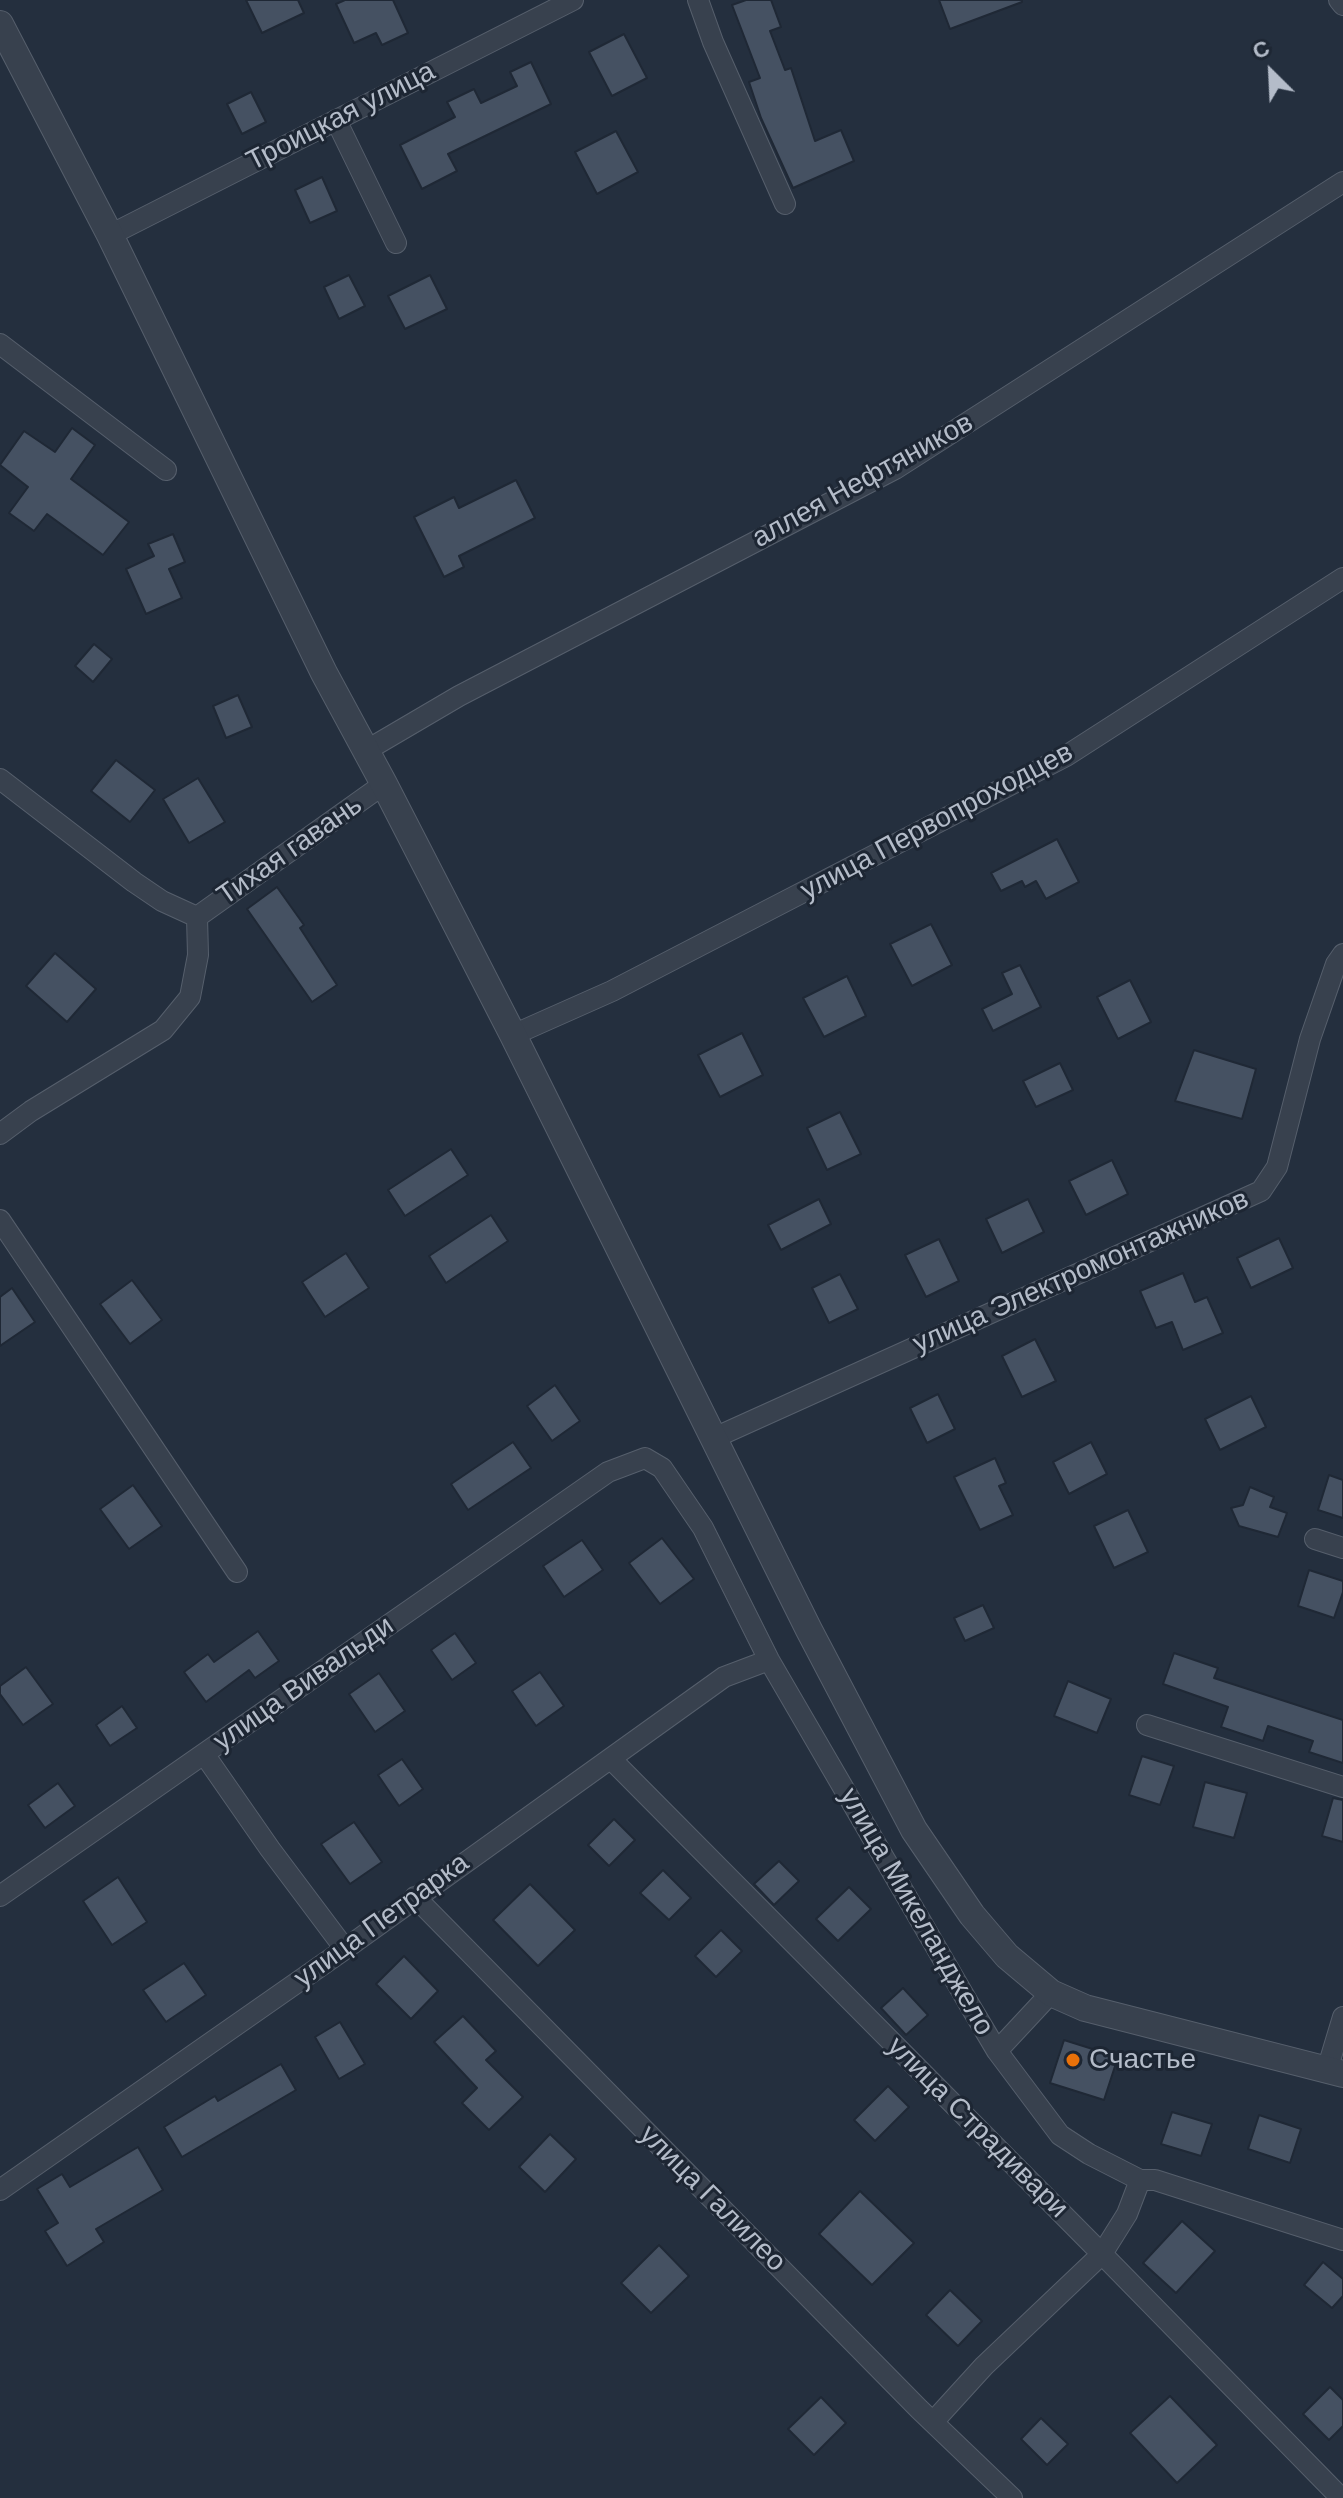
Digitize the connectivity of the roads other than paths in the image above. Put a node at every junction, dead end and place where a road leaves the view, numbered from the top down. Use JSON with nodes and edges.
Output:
{"nodes":[{"id":1,"x":573,"y":0,"type":"edge"},
{"id":2,"x":698,"y":0,"type":"edge"},
{"id":3,"x":1339,"y":0,"type":"edge"},
{"id":4,"x":1343,"y":5,"type":"edge"},
{"id":5,"x":0,"y":24,"type":"edge"},
{"id":6,"x":336,"y":120,"type":"junction"},
{"id":7,"x":1343,"y":182,"type":"edge"},
{"id":8,"x":785,"y":204,"type":"dead end"},
{"id":9,"x":110,"y":235,"type":"junction"},
{"id":10,"x":396,"y":243,"type":"dead end"},
{"id":11,"x":0,"y":344,"type":"edge"},
{"id":12,"x":166,"y":470,"type":"dead end"},
{"id":13,"x":1343,"y":578,"type":"edge"},
{"id":14,"x":367,"y":750,"type":"junction"},
{"id":15,"x":0,"y":779,"type":"edge"},
{"id":16,"x":384,"y":784,"type":"junction"},
{"id":17,"x":197,"y":917,"type":"junction"},
{"id":18,"x":1343,"y":954,"type":"edge"},
{"id":19,"x":513,"y":1035,"type":"junction"},
{"id":20,"x":0,"y":1134,"type":"edge"},
{"id":21,"x":0,"y":1220,"type":"edge"},
{"id":22,"x":714,"y":1438,"type":"junction"},
{"id":23,"x":608,"y":1472,"type":"joint"},
{"id":24,"x":1315,"y":1539,"type":"dead end"},
{"id":25,"x":1343,"y":1548,"type":"edge"},
{"id":26,"x":237,"y":1572,"type":"dead end"},
{"id":27,"x":769,"y":1660,"type":"junction"},
{"id":28,"x":1147,"y":1725,"type":"dead end"},
{"id":29,"x":204,"y":1754,"type":"junction"},
{"id":30,"x":611,"y":1759,"type":"junction"},
{"id":31,"x":1343,"y":1787,"type":"edge"},
{"id":32,"x":0,"y":1896,"type":"edge"},
{"id":33,"x":415,"y":1897,"type":"junction"},
{"id":34,"x":345,"y":1949,"type":"junction"},
{"id":35,"x":1051,"y":1993,"type":"junction"},
{"id":36,"x":1343,"y":2017,"type":"edge"},
{"id":37,"x":997,"y":2051,"type":"junction"},
{"id":38,"x":1335,"y":2072,"type":"edge"},
{"id":39,"x":1140,"y":2180,"type":"junction"},
{"id":40,"x":0,"y":2190,"type":"edge"},
{"id":41,"x":1343,"y":2240,"type":"edge"},
{"id":42,"x":1102,"y":2254,"type":"junction"},
{"id":43,"x":933,"y":2422,"type":"junction"},
{"id":44,"x":1012,"y":2498,"type":"edge"},
{"id":45,"x":1341,"y":2498,"type":"edge"}],
"edges":[{"from":1,"to":6,"type":"street","name":"Троицкая улица"},
{"from":2,"to":8,"type":"street"},
{"from":3,"to":4,"type":"street"},
{"from":5,"to":9,"type":"street"},
{"from":6,"to":9,"type":"street","name":"Троицкая улица"},
{"from":6,"to":10,"type":"street"},
{"from":7,"to":14,"type":"street","name":"аллея Нефтяников"},
{"from":9,"to":14,"type":"street"},
{"from":11,"to":12,"type":"street"},
{"from":13,"to":19,"type":"street","name":"улица Первопроходцев"},
{"from":14,"to":16,"type":"street"},
{"from":15,"to":17,"type":"street","name":"Тихая гавань"},
{"from":16,"to":17,"type":"street","name":"Тихая гавань"},
{"from":16,"to":19,"type":"street"},
{"from":17,"to":20,"type":"street"},
{"from":18,"to":22,"type":"street","name":"улица Электромонтажников"},
{"from":19,"to":22,"type":"street"},
{"from":21,"to":26,"type":"street"},
{"from":22,"to":35,"type":"street"},
{"from":23,"to":27,"type":"street","name":"улица Микеланджело"},
{"from":23,"to":29,"type":"street","name":"улица Вивальди"},
{"from":24,"to":25,"type":"street"},
{"from":27,"to":30,"type":"street","name":"улица Петрарка"},
{"from":27,"to":37,"type":"street","name":"улица Микеланджело"},
{"from":28,"to":31,"type":"street"},
{"from":29,"to":32,"type":"street","name":"улица Вивальди"},
{"from":29,"to":34,"type":"street"},
{"from":30,"to":33,"type":"street","name":"улица Петрарка"},
{"from":30,"to":42,"type":"street","name":"улица Страдивари"},
{"from":33,"to":34,"type":"street","name":"улица Петрарка"},
{"from":33,"to":43,"type":"street","name":"улица Галилео"},
{"from":34,"to":40,"type":"street","name":"улица Петрарка"},
{"from":35,"to":37,"type":"street"},
{"from":35,"to":38,"type":"street"},
{"from":36,"to":38,"type":"street"},
{"from":37,"to":39,"type":"street","name":"улица Микеланджело"},
{"from":39,"to":41,"type":"street","name":"улица Микеланджело"},
{"from":39,"to":42,"type":"street"},
{"from":42,"to":43,"type":"street"},
{"from":42,"to":45,"type":"street","name":"улица Страдивари"},
{"from":43,"to":44,"type":"street","name":"улица Галилео"}]}
